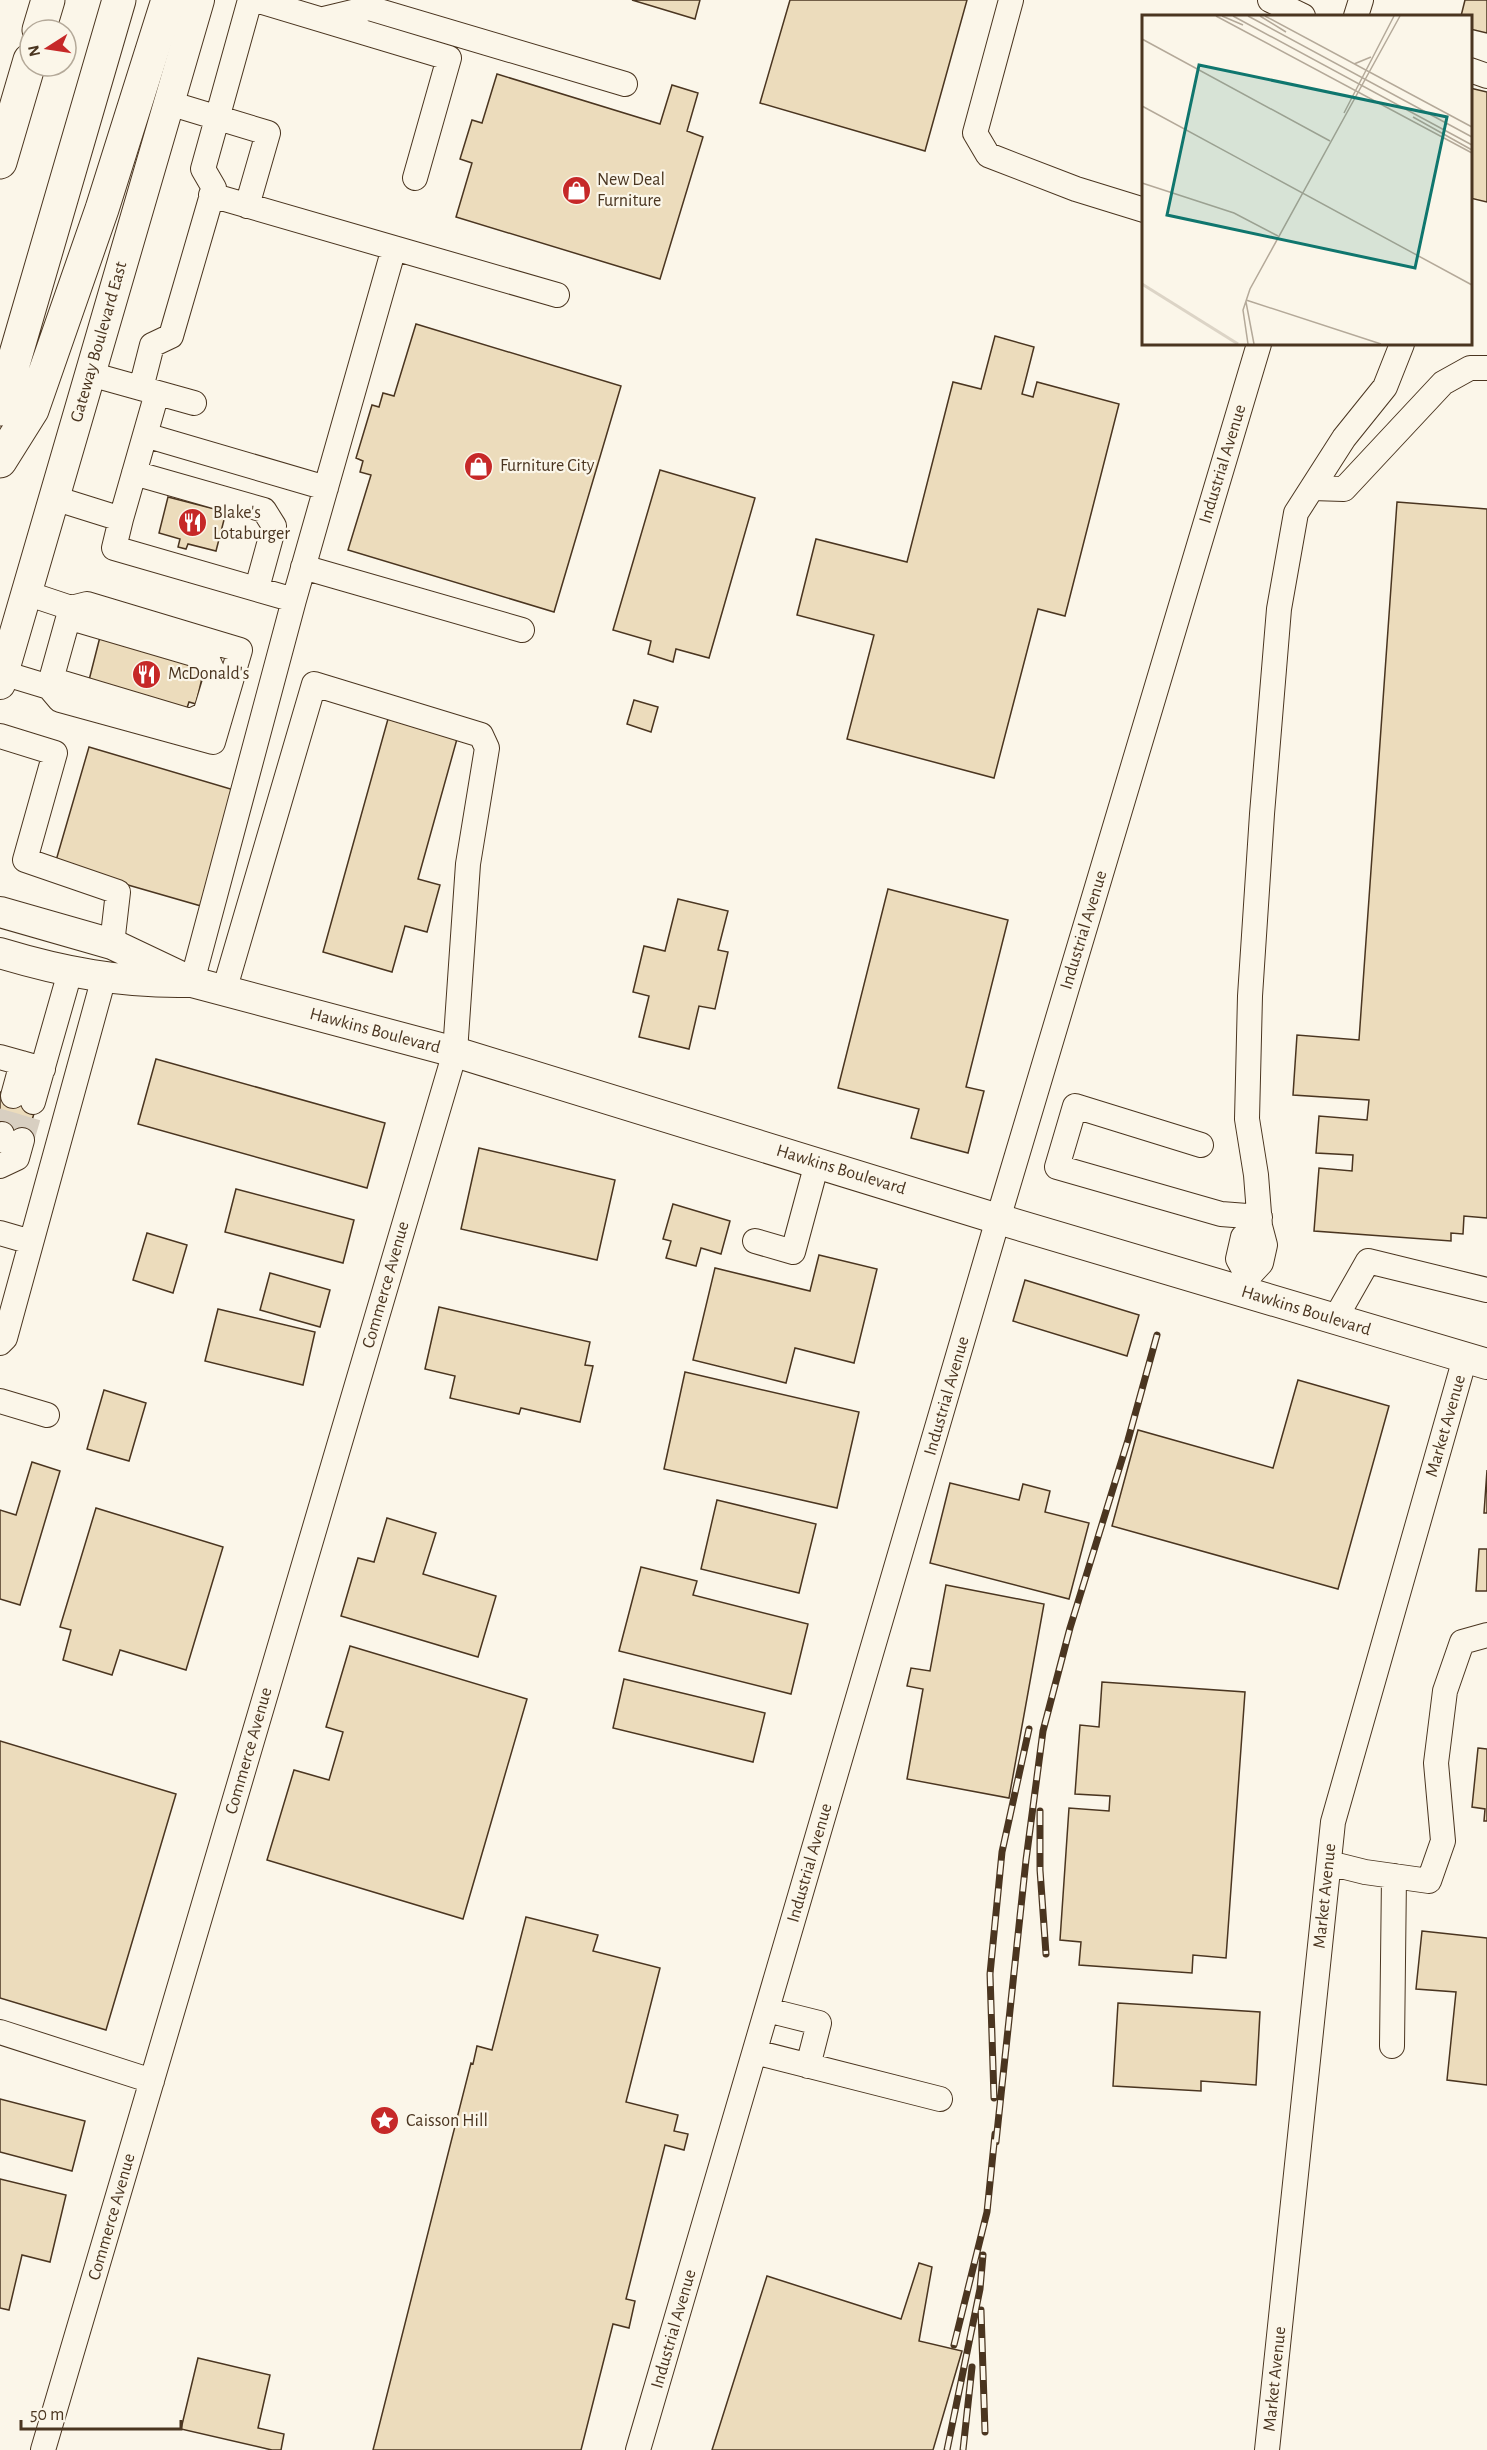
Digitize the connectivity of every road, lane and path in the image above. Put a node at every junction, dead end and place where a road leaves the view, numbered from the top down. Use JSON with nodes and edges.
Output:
{"nodes":[{"id":1,"x":48,"y":0,"type":"edge"},
{"id":2,"x":119,"y":0,"type":"edge"},
{"id":3,"x":168,"y":0,"type":"edge"},
{"id":4,"x":199,"y":0,"type":"edge"},
{"id":5,"x":250,"y":0,"type":"edge"},
{"id":6,"x":256,"y":0,"type":"edge"},
{"id":7,"x":1011,"y":0,"type":"edge"},
{"id":8,"x":1270,"y":0,"type":"edge"},
{"id":9,"x":1361,"y":0,"type":"edge"},
{"id":10,"x":1298,"y":15,"type":"edge"},
{"id":11,"x":1356,"y":15,"type":"edge"},
{"id":12,"x":43,"y":18,"type":"edge"},
{"id":13,"x":321,"y":19,"type":"junction"},
{"id":14,"x":1472,"y":71,"type":"edge"},
{"id":15,"x":1487,"y":76,"type":"edge"},
{"id":16,"x":25,"y":78,"type":"edge"},
{"id":17,"x":625,"y":84,"type":"dead end"},
{"id":18,"x":169,"y":103,"type":"junction"},
{"id":19,"x":218,"y":118,"type":"junction"},
{"id":20,"x":0,"y":162,"type":"edge"},
{"id":21,"x":415,"y":178,"type":"dead end"},
{"id":22,"x":211,"y":195,"type":"junction"},
{"id":23,"x":247,"y":206,"type":"junction"},
{"id":24,"x":1142,"y":210,"type":"edge"},
{"id":25,"x":394,"y":248,"type":"junction"},
{"id":26,"x":557,"y":296,"type":"dead end"},
{"id":27,"x":1259,"y":345,"type":"edge"},
{"id":28,"x":1402,"y":345,"type":"edge"},
{"id":29,"x":1487,"y":368,"type":"edge"},
{"id":30,"x":90,"y":374,"type":"junction"},
{"id":31,"x":149,"y":390,"type":"junction"},
{"id":32,"x":194,"y":403,"type":"dead end"},
{"id":33,"x":0,"y":409,"type":"edge"},
{"id":34,"x":145,"y":435,"type":"junction"},
{"id":35,"x":0,"y":461,"type":"edge"},
{"id":36,"x":134,"y":473,"type":"junction"},
{"id":37,"x":326,"y":488,"type":"junction"},
{"id":38,"x":1312,"y":488,"type":"junction"},
{"id":39,"x":54,"y":498,"type":"junction"},
{"id":40,"x":121,"y":519,"type":"junction"},
{"id":41,"x":303,"y":567,"type":"junction"},
{"id":42,"x":257,"y":588,"type":"junction"},
{"id":43,"x":27,"y":594,"type":"junction"},
{"id":44,"x":294,"y":600,"type":"junction"},
{"id":45,"x":71,"y":608,"type":"junction"},
{"id":46,"x":522,"y":630,"type":"dead end"},
{"id":47,"x":240,"y":650,"type":"junction"},
{"id":48,"x":278,"y":660,"type":"junction"},
{"id":49,"x":1,"y":679,"type":"edge"},
{"id":50,"x":49,"y":687,"type":"junction"},
{"id":51,"x":0,"y":736,"type":"edge"},
{"id":52,"x":0,"y":889,"type":"edge"},
{"id":53,"x":0,"y":912,"type":"edge"},
{"id":54,"x":35,"y":922,"type":"junction"},
{"id":55,"x":112,"y":944,"type":"junction"},
{"id":56,"x":2,"y":955,"type":"edge"},
{"id":57,"x":70,"y":972,"type":"junction"},
{"id":58,"x":104,"y":977,"type":"junction"},
{"id":59,"x":192,"y":982,"type":"junction"},
{"id":60,"x":224,"y":992,"type":"junction"},
{"id":61,"x":455,"y":1052,"type":"junction"},
{"id":62,"x":22,"y":1063,"type":"edge"},
{"id":63,"x":23,"y":1099,"type":"tunnel mouth"},
{"id":64,"x":8,"y":1138,"type":"tunnel mouth"},
{"id":65,"x":1201,"y":1144,"type":"dead end"},
{"id":66,"x":817,"y":1163,"type":"junction"},
{"id":67,"x":0,"y":1166,"type":"edge"},
{"id":68,"x":998,"y":1219,"type":"junction"},
{"id":69,"x":1260,"y":1221,"type":"junction"},
{"id":70,"x":0,"y":1233,"type":"edge"},
{"id":71,"x":755,"y":1241,"type":"dead end"},
{"id":72,"x":31,"y":1242,"type":"junction"},
{"id":73,"x":1246,"y":1285,"type":"junction"},
{"id":74,"x":1487,"y":1290,"type":"edge"},
{"id":75,"x":1335,"y":1319,"type":"junction"},
{"id":76,"x":0,"y":1343,"type":"edge"},
{"id":77,"x":1476,"y":1361,"type":"edge"},
{"id":78,"x":0,"y":1401,"type":"edge"},
{"id":79,"x":47,"y":1415,"type":"dead end"},
{"id":80,"x":1487,"y":1635,"type":"edge"},
{"id":81,"x":1329,"y":1863,"type":"junction"},
{"id":82,"x":1394,"y":1876,"type":"junction"},
{"id":83,"x":767,"y":2010,"type":"junction"},
{"id":84,"x":0,"y":2032,"type":"edge"},
{"id":85,"x":1392,"y":2046,"type":"dead end"},
{"id":86,"x":755,"y":2052,"type":"junction"},
{"id":87,"x":808,"y":2066,"type":"junction"},
{"id":88,"x":152,"y":2081,"type":"junction"},
{"id":89,"x":940,"y":2099,"type":"dead end"},
{"id":90,"x":43,"y":2450,"type":"edge"},
{"id":91,"x":638,"y":2450,"type":"edge"},
{"id":92,"x":1267,"y":2450,"type":"edge"}],
"edges":[{"from":1,"to":12,"type":"highway"},
{"from":2,"to":33,"type":"highway"},
{"from":3,"to":35,"type":"highway"},
{"from":4,"to":18,"type":"main road","name":"Gateway Boulevard East"},
{"from":5,"to":19,"type":"street"},
{"from":6,"to":13,"type":"street"},
{"from":7,"to":24,"type":"street"},
{"from":8,"to":10,"type":"street"},
{"from":9,"to":11,"type":"street"},
{"from":13,"to":17,"type":"street"},
{"from":13,"to":21,"type":"street"},
{"from":14,"to":15,"type":"street"},
{"from":16,"to":20,"type":"highway"},
{"from":18,"to":19,"type":"street"},
{"from":18,"to":30,"type":"main road","name":"Gateway Boulevard East"},
{"from":19,"to":22,"type":"street"},
{"from":19,"to":23,"type":"street"},
{"from":22,"to":23,"type":"street"},
{"from":22,"to":31,"type":"street"},
{"from":23,"to":25,"type":"street"},
{"from":25,"to":26,"type":"street"},
{"from":25,"to":37,"type":"street"},
{"from":27,"to":68,"type":"street","name":"Industrial Avenue"},
{"from":28,"to":38,"type":"street"},
{"from":29,"to":38,"type":"street"},
{"from":30,"to":31,"type":"street"},
{"from":30,"to":39,"type":"main road","name":"Gateway Boulevard East"},
{"from":31,"to":32,"type":"street"},
{"from":31,"to":34,"type":"street"},
{"from":34,"to":36,"type":"street"},
{"from":34,"to":37,"type":"street"},
{"from":36,"to":40,"type":"street"},
{"from":36,"to":42,"type":"street"},
{"from":37,"to":41,"type":"street"},
{"from":38,"to":69,"type":"street"},
{"from":39,"to":40,"type":"street"},
{"from":39,"to":43,"type":"main road","name":"Gateway Boulevard East"},
{"from":40,"to":42,"type":"street"},
{"from":41,"to":44,"type":"street"},
{"from":41,"to":46,"type":"street"},
{"from":42,"to":44,"type":"street"},
{"from":43,"to":45,"type":"street"},
{"from":43,"to":49,"type":"main road","name":"Gateway Boulevard East"},
{"from":44,"to":48,"type":"street"},
{"from":45,"to":47,"type":"street"},
{"from":45,"to":50,"type":"street"},
{"from":45,"to":50,"type":"street"},
{"from":47,"to":48,"type":"street"},
{"from":47,"to":50,"type":"street"},
{"from":48,"to":59,"type":"street"},
{"from":49,"to":50,"type":"street"},
{"from":51,"to":55,"type":"street"},
{"from":52,"to":54,"type":"main road"},
{"from":53,"to":54,"type":"main road","name":"Hawkins Boulevard"},
{"from":54,"to":55,"type":"main road","name":"Hawkins Boulevard"},
{"from":55,"to":59,"type":"main road","name":"Hawkins Boulevard"},
{"from":56,"to":57,"type":"main road","name":"Hawkins Boulevard"},
{"from":57,"to":58,"type":"main road","name":"Hawkins Boulevard"},
{"from":57,"to":62,"type":"street"},
{"from":58,"to":59,"type":"main road","name":"Hawkins Boulevard"},
{"from":58,"to":72,"type":"street"},
{"from":59,"to":60,"type":"main road","name":"Hawkins Boulevard"},
{"from":60,"to":61,"type":"main road","name":"Hawkins Boulevard"},
{"from":60,"to":61,"type":"street","name":"Commerce Avenue"},
{"from":61,"to":66,"type":"main road","name":"Hawkins Boulevard"},
{"from":61,"to":88,"type":"street","name":"Commerce Avenue"},
{"from":62,"to":63,"type":"street"},
{"from":64,"to":67,"type":"street"},
{"from":65,"to":69,"type":"street"},
{"from":66,"to":68,"type":"main road","name":"Hawkins Boulevard"},
{"from":66,"to":71,"type":"street"},
{"from":68,"to":73,"type":"main road","name":"Hawkins Boulevard"},
{"from":68,"to":83,"type":"street","name":"Industrial Avenue"},
{"from":69,"to":73,"type":"street"},
{"from":70,"to":72,"type":"street"},
{"from":72,"to":76,"type":"street"},
{"from":73,"to":75,"type":"main road","name":"Hawkins Boulevard"},
{"from":74,"to":75,"type":"street"},
{"from":75,"to":77,"type":"main road","name":"Hawkins Boulevard"},
{"from":77,"to":81,"type":"street","name":"Market Avenue"},
{"from":78,"to":79,"type":"street"},
{"from":80,"to":82,"type":"street"},
{"from":81,"to":82,"type":"street"},
{"from":81,"to":92,"type":"street","name":"Market Avenue"},
{"from":82,"to":85,"type":"street"},
{"from":83,"to":86,"type":"street","name":"Industrial Avenue"},
{"from":83,"to":87,"type":"street"},
{"from":84,"to":88,"type":"street"},
{"from":86,"to":87,"type":"street"},
{"from":86,"to":91,"type":"street","name":"Industrial Avenue"},
{"from":87,"to":89,"type":"street"},
{"from":88,"to":90,"type":"street","name":"Commerce Avenue"}]}
